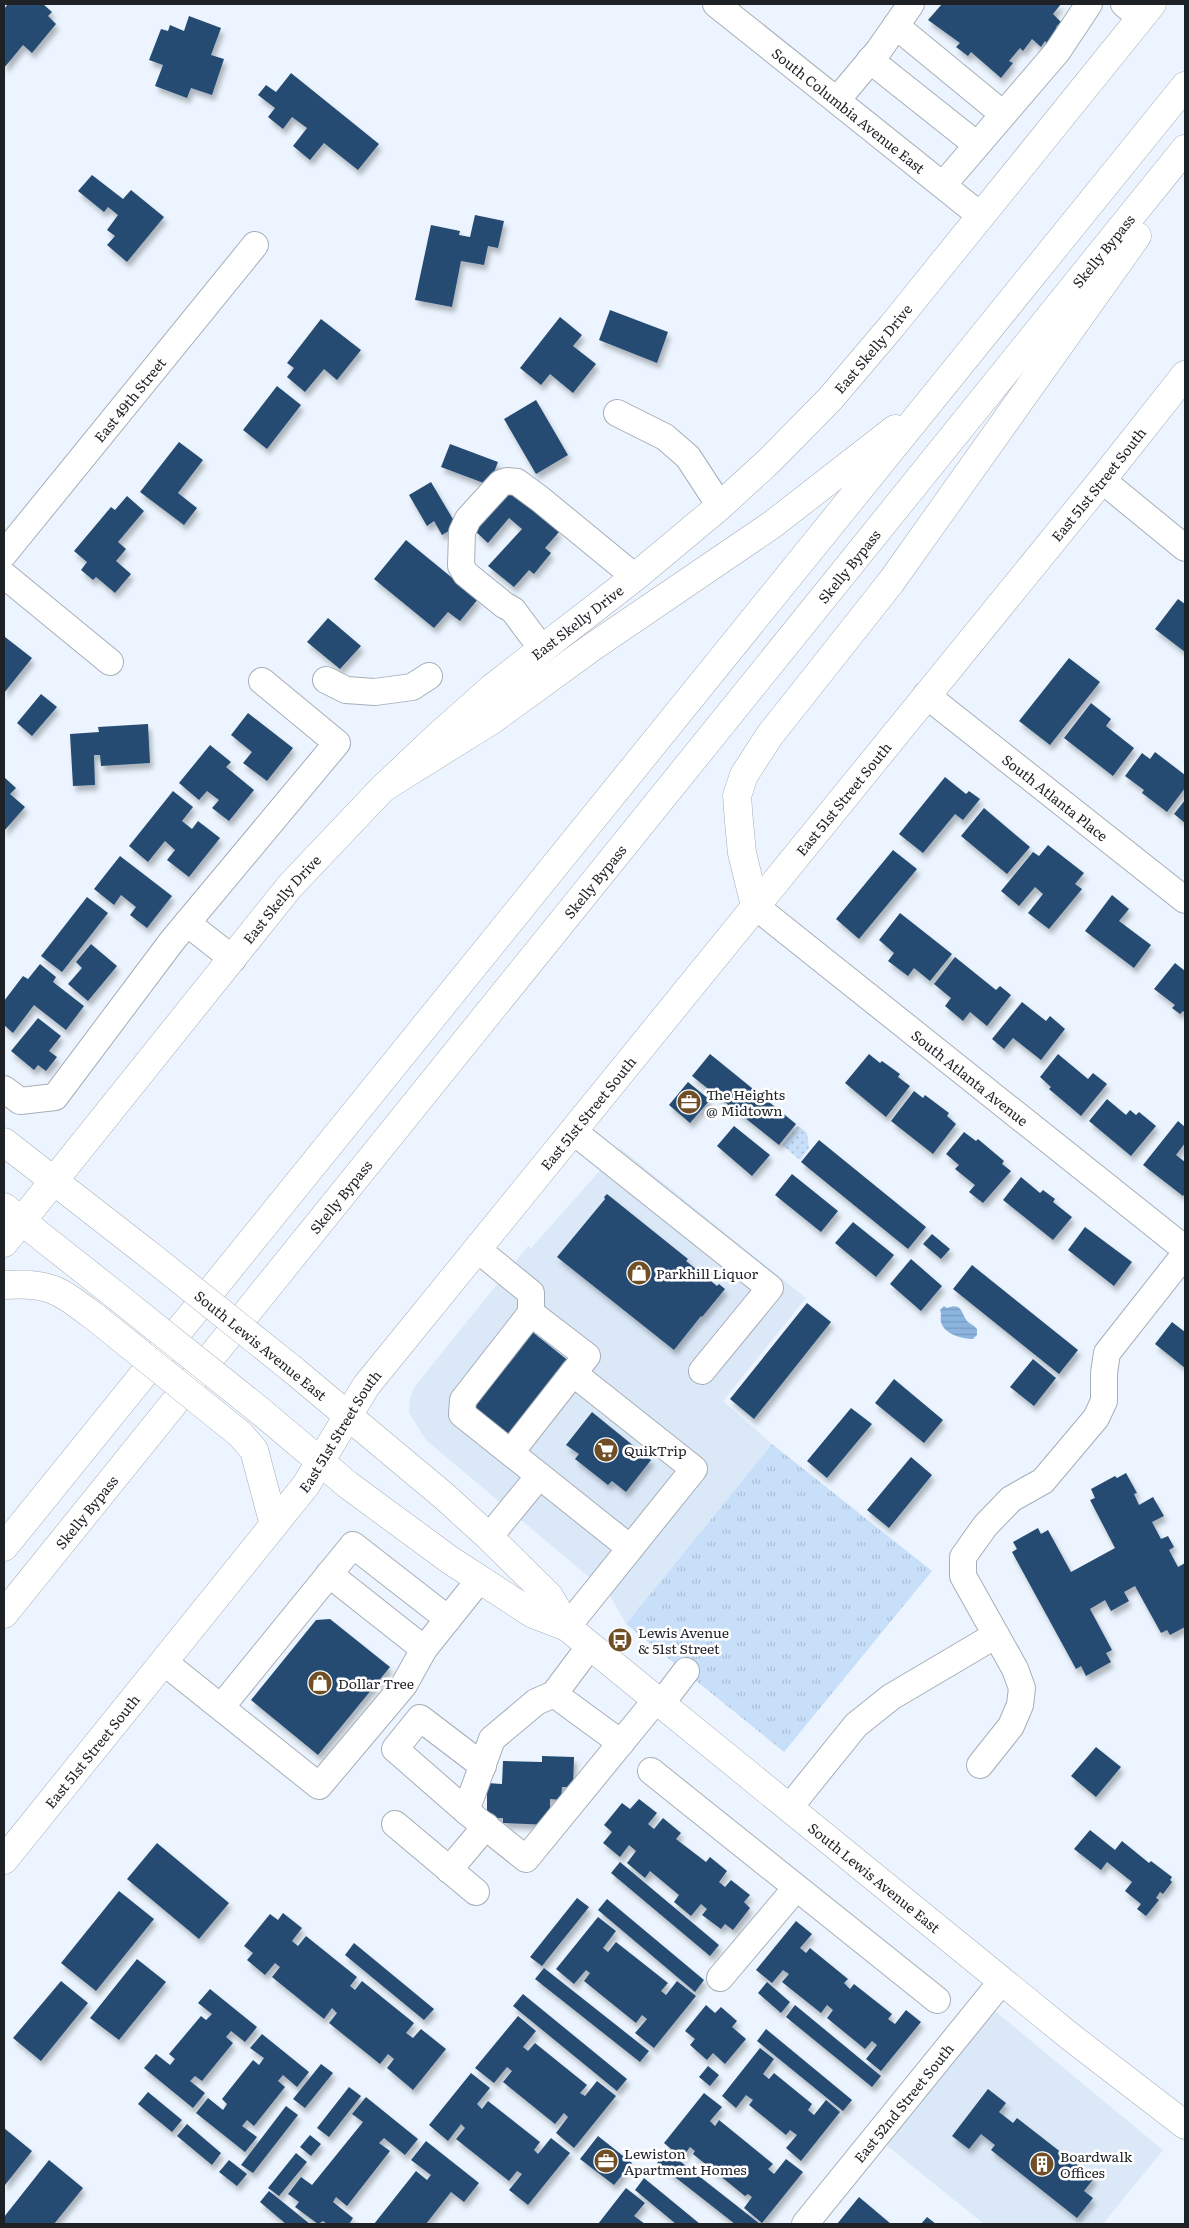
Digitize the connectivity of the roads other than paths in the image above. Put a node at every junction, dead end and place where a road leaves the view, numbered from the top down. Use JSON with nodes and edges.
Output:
{"nodes":[{"id":1,"x":716,"y":4,"type":"edge"},
{"id":2,"x":911,"y":4,"type":"edge"},
{"id":3,"x":1089,"y":4,"type":"edge"},
{"id":4,"x":1139,"y":8,"type":"edge"},
{"id":5,"x":896,"y":26,"type":"junction"},
{"id":6,"x":870,"y":60,"type":"junction"},
{"id":7,"x":1185,"y":86,"type":"edge"},
{"id":8,"x":837,"y":100,"type":"junction"},
{"id":9,"x":1003,"y":114,"type":"junction"},
{"id":10,"x":977,"y":145,"type":"junction"},
{"id":11,"x":1185,"y":149,"type":"edge"},
{"id":12,"x":1185,"y":168,"type":"edge"},
{"id":13,"x":943,"y":184,"type":"junction"},
{"id":14,"x":982,"y":216,"type":"junction"},
{"id":15,"x":255,"y":244,"type":"dead end"},
{"id":16,"x":1185,"y":375,"type":"edge"},
{"id":17,"x":933,"y":398,"type":"junction"},
{"id":18,"x":616,"y":413,"type":"dead end"},
{"id":19,"x":1102,"y":480,"type":"junction"},
{"id":20,"x":720,"y":506,"type":"junction"},
{"id":21,"x":1185,"y":548,"type":"edge"},
{"id":22,"x":4,"y":554,"type":"edge"},
{"id":23,"x":4,"y":574,"type":"edge"},
{"id":24,"x":635,"y":577,"type":"junction"},
{"id":25,"x":542,"y":649,"type":"junction"},
{"id":26,"x":110,"y":662,"type":"dead end"},
{"id":27,"x":429,"y":676,"type":"dead end"},
{"id":28,"x":326,"y":680,"type":"dead end"},
{"id":29,"x":262,"y":681,"type":"dead end"},
{"id":30,"x":926,"y":695,"type":"junction"},
{"id":31,"x":382,"y":788,"type":"junction"},
{"id":32,"x":1185,"y":900,"type":"edge"},
{"id":33,"x":756,"y":906,"type":"junction"},
{"id":34,"x":186,"y":923,"type":"junction"},
{"id":35,"x":232,"y":958,"type":"junction"},
{"id":36,"x":4,"y":1089,"type":"edge"},
{"id":37,"x":573,"y":1132,"type":"junction"},
{"id":38,"x":4,"y":1142,"type":"edge"},
{"id":39,"x":53,"y":1181,"type":"junction"},
{"id":40,"x":13,"y":1214,"type":"edge"},
{"id":41,"x":4,"y":1243,"type":"edge"},
{"id":42,"x":477,"y":1248,"type":"junction"},
{"id":43,"x":1185,"y":1249,"type":"edge"},
{"id":44,"x":1185,"y":1254,"type":"edge"},
{"id":45,"x":4,"y":1285,"type":"edge"},
{"id":46,"x":531,"y":1313,"type":"junction"},
{"id":47,"x":702,"y":1371,"type":"dead end"},
{"id":48,"x":573,"y":1373,"type":"junction"},
{"id":49,"x":347,"y":1416,"type":"junction"},
{"id":50,"x":511,"y":1452,"type":"junction"},
{"id":51,"x":321,"y":1461,"type":"junction"},
{"id":52,"x":539,"y":1476,"type":"junction"},
{"id":53,"x":274,"y":1525,"type":"junction"},
{"id":54,"x":489,"y":1537,"type":"junction"},
{"id":55,"x":4,"y":1547,"type":"edge"},
{"id":56,"x":630,"y":1548,"type":"junction"},
{"id":57,"x":329,"y":1574,"type":"junction"},
{"id":58,"x":480,"y":1579,"type":"junction"},
{"id":59,"x":533,"y":1582,"type":"junction"},
{"id":60,"x":4,"y":1614,"type":"edge"},
{"id":61,"x":448,"y":1619,"type":"junction"},
{"id":62,"x":567,"y":1628,"type":"junction"},
{"id":63,"x":996,"y":1634,"type":"junction"},
{"id":64,"x":590,"y":1646,"type":"junction"},
{"id":65,"x":424,"y":1649,"type":"junction"},
{"id":66,"x":164,"y":1662,"type":"junction"},
{"id":67,"x":686,"y":1671,"type":"dead end"},
{"id":68,"x":554,"y":1694,"type":"junction"},
{"id":69,"x":658,"y":1702,"type":"junction"},
{"id":70,"x":222,"y":1706,"type":"junction"},
{"id":71,"x":622,"y":1743,"type":"junction"},
{"id":72,"x":980,"y":1765,"type":"dead end"},
{"id":73,"x":483,"y":1766,"type":"junction"},
{"id":74,"x":651,"y":1771,"type":"dead end"},
{"id":75,"x":789,"y":1808,"type":"junction"},
{"id":76,"x":476,"y":1818,"type":"junction"},
{"id":77,"x":395,"y":1824,"type":"dead end"},
{"id":78,"x":4,"y":1860,"type":"edge"},
{"id":79,"x":449,"y":1870,"type":"junction"},
{"id":80,"x":796,"y":1888,"type":"junction"},
{"id":81,"x":476,"y":1892,"type":"dead end"},
{"id":82,"x":720,"y":1978,"type":"dead end"},
{"id":83,"x":1002,"y":1981,"type":"junction"},
{"id":84,"x":937,"y":2000,"type":"dead end"},
{"id":85,"x":1185,"y":2123,"type":"edge"},
{"id":86,"x":805,"y":2224,"type":"edge"}],
"edges":[{"from":1,"to":8,"type":"street","name":"South Columbia Avenue East"},
{"from":2,"to":5,"type":"street"},
{"from":3,"to":9,"type":"street"},
{"from":4,"to":14,"type":"main road","name":"East Skelly Drive"},
{"from":5,"to":6,"type":"street"},
{"from":5,"to":9,"type":"street"},
{"from":6,"to":8,"type":"street"},
{"from":6,"to":10,"type":"street"},
{"from":7,"to":17,"type":"main road"},
{"from":8,"to":13,"type":"street","name":"South Columbia Avenue East"},
{"from":9,"to":10,"type":"street"},
{"from":10,"to":13,"type":"street"},
{"from":11,"to":60,"type":"main road","name":"Skelly Bypass"},
{"from":12,"to":33,"type":"main road"},
{"from":13,"to":14,"type":"street","name":"South Columbia Avenue East"},
{"from":14,"to":20,"type":"main road","name":"East Skelly Drive"},
{"from":15,"to":22,"type":"street","name":"East 49th Street"},
{"from":16,"to":19,"type":"main road","name":"East 51st Street South"},
{"from":17,"to":31,"type":"main road"},
{"from":17,"to":55,"type":"main road"},
{"from":18,"to":20,"type":"street"},
{"from":19,"to":21,"type":"street"},
{"from":19,"to":30,"type":"main road","name":"East 51st Street South"},
{"from":20,"to":24,"type":"main road","name":"East Skelly Drive"},
{"from":23,"to":26,"type":"street"},
{"from":24,"to":25,"type":"main road","name":"East Skelly Drive"},
{"from":24,"to":25,"type":"street"},
{"from":25,"to":31,"type":"main road","name":"East Skelly Drive"},
{"from":27,"to":28,"type":"street"},
{"from":29,"to":34,"type":"street"},
{"from":30,"to":32,"type":"street","name":"South Atlanta Place"},
{"from":30,"to":33,"type":"main road","name":"East 51st Street South"},
{"from":31,"to":35,"type":"main road","name":"East Skelly Drive"},
{"from":33,"to":37,"type":"main road","name":"East 51st Street South"},
{"from":33,"to":43,"type":"street","name":"South Atlanta Avenue"},
{"from":34,"to":35,"type":"street"},
{"from":34,"to":36,"type":"street"},
{"from":35,"to":39,"type":"main road","name":"East Skelly Drive"},
{"from":37,"to":42,"type":"main road","name":"East 51st Street South"},
{"from":37,"to":47,"type":"street"},
{"from":38,"to":39,"type":"main road","name":"South Lewis Avenue East"},
{"from":39,"to":40,"type":"main road","name":"East Skelly Drive"},
{"from":39,"to":49,"type":"main road","name":"South Lewis Avenue East","bridge":true},
{"from":40,"to":41,"type":"main road","name":"East Skelly Drive"},
{"from":40,"to":51,"type":"main road","name":"South Lewis Avenue East","bridge":true},
{"from":42,"to":46,"type":"street"},
{"from":42,"to":49,"type":"main road","name":"East 51st Street South"},
{"from":44,"to":63,"type":"street"},
{"from":45,"to":53,"type":"main road","bridge":true},
{"from":46,"to":48,"type":"street"},
{"from":46,"to":50,"type":"street"},
{"from":48,"to":50,"type":"street"},
{"from":48,"to":56,"type":"street"},
{"from":49,"to":51,"type":"main road","name":"East 51st Street South"},
{"from":49,"to":54,"type":"main road","name":"South Lewis Avenue East"},
{"from":50,"to":52,"type":"street"},
{"from":51,"to":53,"type":"main road","name":"East 51st Street South"},
{"from":51,"to":58,"type":"main road","name":"South Lewis Avenue East"},
{"from":52,"to":54,"type":"street"},
{"from":52,"to":56,"type":"street"},
{"from":53,"to":66,"type":"main road","name":"East 51st Street South"},
{"from":54,"to":59,"type":"main road","name":"South Lewis Avenue East"},
{"from":56,"to":62,"type":"street"},
{"from":57,"to":61,"type":"street"},
{"from":57,"to":65,"type":"street"},
{"from":57,"to":70,"type":"street"},
{"from":58,"to":59,"type":"main road"},
{"from":58,"to":61,"type":"street"},
{"from":58,"to":62,"type":"main road","name":"South Lewis Avenue East"},
{"from":59,"to":62,"type":"main road","name":"South Lewis Avenue East"},
{"from":61,"to":65,"type":"street"},
{"from":62,"to":64,"type":"main road","name":"South Lewis Avenue East"},
{"from":63,"to":72,"type":"street"},
{"from":63,"to":75,"type":"street"},
{"from":64,"to":68,"type":"street"},
{"from":64,"to":69,"type":"main road","name":"South Lewis Avenue East"},
{"from":65,"to":70,"type":"street"},
{"from":66,"to":70,"type":"street"},
{"from":66,"to":78,"type":"main road","name":"East 51st Street South"},
{"from":67,"to":69,"type":"street"},
{"from":68,"to":71,"type":"street"},
{"from":68,"to":73,"type":"street"},
{"from":69,"to":71,"type":"street"},
{"from":69,"to":75,"type":"main road","name":"South Lewis Avenue East"},
{"from":71,"to":76,"type":"street"},
{"from":73,"to":76,"type":"street"},
{"from":73,"to":76,"type":"street"},
{"from":74,"to":80,"type":"street"},
{"from":75,"to":83,"type":"main road","name":"South Lewis Avenue East"},
{"from":76,"to":79,"type":"street"},
{"from":77,"to":79,"type":"street"},
{"from":79,"to":81,"type":"street"},
{"from":80,"to":82,"type":"street"},
{"from":80,"to":84,"type":"street"},
{"from":83,"to":85,"type":"main road","name":"South Lewis Avenue East"},
{"from":83,"to":86,"type":"street","name":"East 52nd Street South"}]}
